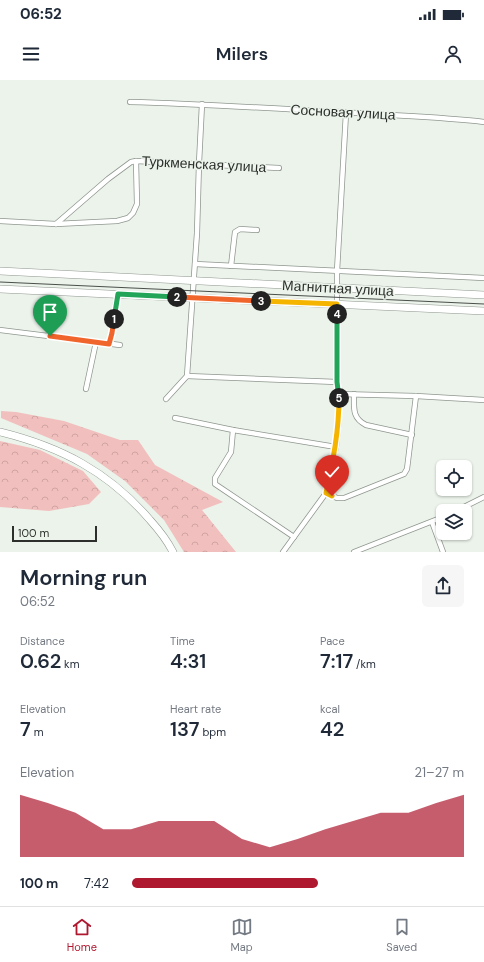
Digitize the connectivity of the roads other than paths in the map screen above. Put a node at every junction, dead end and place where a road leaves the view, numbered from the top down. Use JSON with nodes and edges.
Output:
{"nodes":[{"id":1,"x":130,"y":102,"type":"dead end"},
{"id":2,"x":202,"y":104,"type":"junction"},
{"id":3,"x":346,"y":112,"type":"junction"},
{"id":4,"x":484,"y":122,"type":"edge"},
{"id":5,"x":136,"y":161,"type":"junction"},
{"id":6,"x":199,"y":163,"type":"junction"},
{"id":7,"x":279,"y":168,"type":"dead end"},
{"id":8,"x":0,"y":221,"type":"edge"},
{"id":9,"x":56,"y":224,"type":"junction"},
{"id":10,"x":257,"y":230,"type":"dead end"},
{"id":11,"x":195,"y":264,"type":"junction"},
{"id":12,"x":231,"y":266,"type":"junction"},
{"id":13,"x":0,"y":271,"type":"edge"},
{"id":14,"x":337,"y":271,"type":"junction"},
{"id":15,"x":484,"y":278,"type":"edge"},
{"id":16,"x":193,"y":281,"type":"junction"},
{"id":17,"x":338,"y":288,"type":"junction"},
{"id":18,"x":0,"y":289,"type":"edge"},
{"id":19,"x":118,"y":294,"type":"junction"},
{"id":20,"x":484,"y":295,"type":"edge"},
{"id":21,"x":192,"y":297,"type":"junction"},
{"id":22,"x":337,"y":304,"type":"junction"},
{"id":23,"x":484,"y":311,"type":"edge"},
{"id":24,"x":0,"y":330,"type":"edge"},
{"id":25,"x":96,"y":342,"type":"junction"},
{"id":26,"x":109,"y":344,"type":"junction"},
{"id":27,"x":120,"y":345,"type":"dead end"},
{"id":28,"x":187,"y":376,"type":"junction"},
{"id":29,"x":337,"y":382,"type":"junction"},
{"id":30,"x":86,"y":389,"type":"dead end"},
{"id":31,"x":338,"y":394,"type":"junction"},
{"id":32,"x":354,"y":394,"type":"junction"},
{"id":33,"x":416,"y":396,"type":"junction"},
{"id":34,"x":166,"y":399,"type":"dead end"},
{"id":35,"x":484,"y":400,"type":"edge"},
{"id":36,"x":175,"y":418,"type":"dead end"},
{"id":37,"x":233,"y":430,"type":"junction"},
{"id":38,"x":0,"y":432,"type":"edge"},
{"id":39,"x":412,"y":435,"type":"junction"},
{"id":40,"x":336,"y":447,"type":"junction"},
{"id":41,"x":326,"y":493,"type":"junction"},
{"id":42,"x":484,"y":497,"type":"edge"},
{"id":43,"x":470,"y":504,"type":"edge"},
{"id":44,"x":436,"y":520,"type":"edge"},
{"id":45,"x":432,"y":522,"type":"junction"},
{"id":46,"x":294,"y":537,"type":"junction"},
{"id":47,"x":173,"y":552,"type":"edge"},
{"id":48,"x":283,"y":552,"type":"edge"},
{"id":49,"x":354,"y":552,"type":"edge"},
{"id":50,"x":442,"y":552,"type":"edge"}],
"edges":[{"from":1,"to":2,"type":"street","name":"Сосновая улица"},
{"from":2,"to":3,"type":"street","name":"Сосновая улица"},
{"from":2,"to":6,"type":"street"},
{"from":3,"to":4,"type":"street","name":"Сосновая улица"},
{"from":3,"to":14,"type":"street"},
{"from":5,"to":6,"type":"street","name":"Туркменская улица"},
{"from":5,"to":9,"type":"street","name":"Туркменская улица"},
{"from":5,"to":9,"type":"street"},
{"from":6,"to":7,"type":"street","name":"Туркменская улица"},
{"from":6,"to":11,"type":"street"},
{"from":8,"to":9,"type":"street"},
{"from":10,"to":12,"type":"street"},
{"from":11,"to":12,"type":"street"},
{"from":11,"to":16,"type":"street"},
{"from":12,"to":14,"type":"street"},
{"from":13,"to":16,"type":"main road","name":"Магнитная улица"},
{"from":14,"to":15,"type":"street"},
{"from":14,"to":17,"type":"street"},
{"from":16,"to":17,"type":"main road","name":"Магнитная улица"},
{"from":16,"to":21,"type":"street"},
{"from":17,"to":20,"type":"main road","name":"Магнитная улица"},
{"from":17,"to":22,"type":"street"},
{"from":18,"to":19,"type":"main road","name":"Магнитная улица"},
{"from":19,"to":21,"type":"main road","name":"Магнитная улица"},
{"from":19,"to":26,"type":"street"},
{"from":21,"to":22,"type":"main road","name":"Магнитная улица"},
{"from":21,"to":28,"type":"street"},
{"from":22,"to":23,"type":"main road","name":"Магнитная улица"},
{"from":22,"to":29,"type":"street"},
{"from":24,"to":25,"type":"street"},
{"from":25,"to":26,"type":"street"},
{"from":25,"to":30,"type":"street"},
{"from":26,"to":27,"type":"street"},
{"from":28,"to":29,"type":"street"},
{"from":28,"to":34,"type":"street"},
{"from":29,"to":31,"type":"street"},
{"from":31,"to":32,"type":"street"},
{"from":31,"to":40,"type":"street"},
{"from":32,"to":33,"type":"street"},
{"from":32,"to":39,"type":"street"},
{"from":33,"to":35,"type":"street"},
{"from":33,"to":39,"type":"street"},
{"from":36,"to":37,"type":"street"},
{"from":37,"to":40,"type":"street"},
{"from":37,"to":46,"type":"street"},
{"from":38,"to":47,"type":"main road"},
{"from":39,"to":41,"type":"street"},
{"from":40,"to":41,"type":"street"},
{"from":41,"to":46,"type":"street"},
{"from":42,"to":43,"type":"street"},
{"from":44,"to":45,"type":"street"},
{"from":45,"to":49,"type":"street"},
{"from":45,"to":50,"type":"street"},
{"from":46,"to":48,"type":"street"}]}
